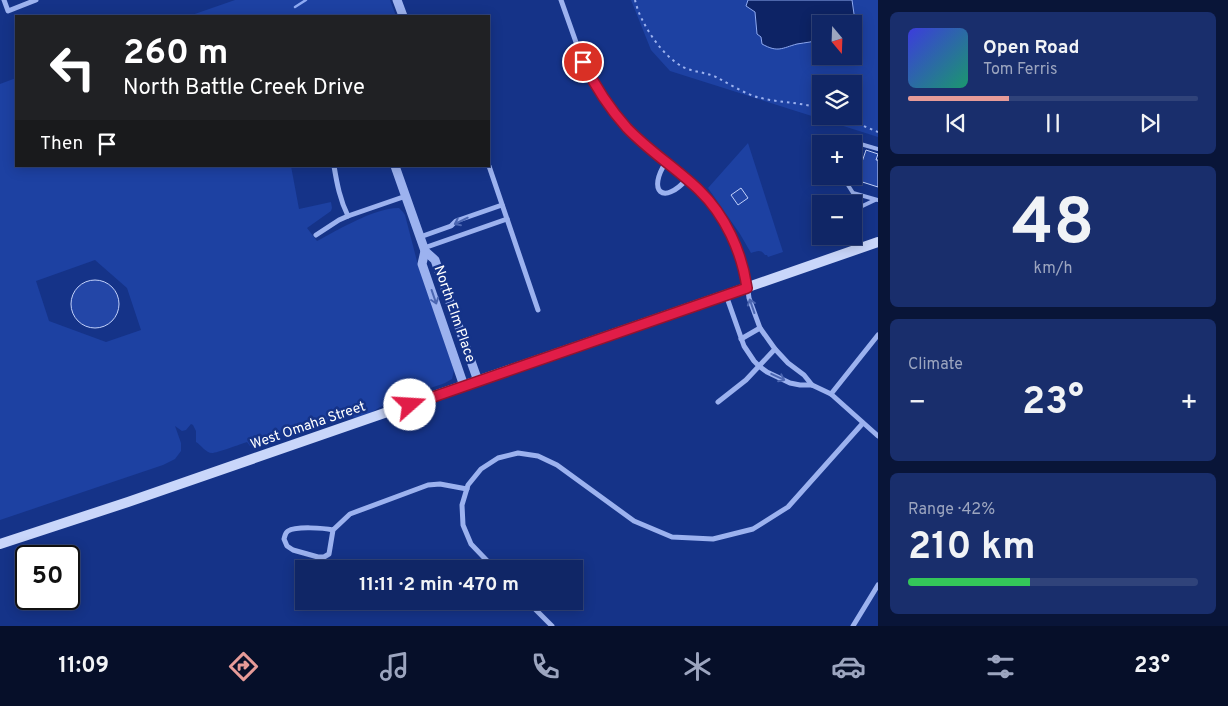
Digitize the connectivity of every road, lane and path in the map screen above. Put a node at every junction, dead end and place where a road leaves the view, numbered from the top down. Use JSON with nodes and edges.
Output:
{"nodes":[{"id":1,"x":4,"y":0,"type":"edge"},
{"id":2,"x":36,"y":0,"type":"edge"},
{"id":3,"x":397,"y":0,"type":"edge"},
{"id":4,"x":561,"y":0,"type":"edge"},
{"id":5,"x":635,"y":0,"type":"edge"},
{"id":6,"x":403,"y":15,"type":"edge"},
{"id":7,"x":812,"y":106,"type":"edge"},
{"id":8,"x":859,"y":125,"type":"edge"},
{"id":9,"x":878,"y":132,"type":"edge"},
{"id":10,"x":862,"y":144,"type":"edge"},
{"id":11,"x":878,"y":149,"type":"edge"},
{"id":12,"x":666,"y":162,"type":"junction"},
{"id":13,"x":334,"y":167,"type":"edge"},
{"id":14,"x":396,"y":167,"type":"edge"},
{"id":15,"x":489,"y":167,"type":"edge"},
{"id":16,"x":687,"y":179,"type":"junction"},
{"id":17,"x":848,"y":185,"type":"edge"},
{"id":18,"x":406,"y":196,"type":"junction"},
{"id":19,"x":877,"y":200,"type":"edge"},
{"id":20,"x":502,"y":206,"type":"junction"},
{"id":21,"x":862,"y":207,"type":"edge"},
{"id":22,"x":348,"y":216,"type":"junction"},
{"id":23,"x":507,"y":219,"type":"junction"},
{"id":24,"x":316,"y":235,"type":"dead end"},
{"id":25,"x":420,"y":237,"type":"junction"},
{"id":26,"x":878,"y":242,"type":"edge"},
{"id":27,"x":425,"y":249,"type":"junction"},
{"id":28,"x":747,"y":288,"type":"junction"},
{"id":29,"x":726,"y":295,"type":"junction"},
{"id":30,"x":538,"y":310,"type":"dead end"},
{"id":31,"x":760,"y":328,"type":"junction"},
{"id":32,"x":878,"y":336,"type":"edge"},
{"id":33,"x":741,"y":339,"type":"junction"},
{"id":34,"x":775,"y":349,"type":"junction"},
{"id":35,"x":759,"y":366,"type":"junction"},
{"id":36,"x":478,"y":381,"type":"junction"},
{"id":37,"x":812,"y":385,"type":"junction"},
{"id":38,"x":464,"y":386,"type":"junction"},
{"id":39,"x":831,"y":394,"type":"junction"},
{"id":40,"x":718,"y":402,"type":"dead end"},
{"id":41,"x":863,"y":423,"type":"junction"},
{"id":42,"x":878,"y":436,"type":"edge"},
{"id":43,"x":468,"y":487,"type":"junction"},
{"id":44,"x":333,"y":530,"type":"junction"},
{"id":45,"x":0,"y":544,"type":"edge"},
{"id":46,"x":486,"y":560,"type":"edge"},
{"id":47,"x":878,"y":585,"type":"edge"},
{"id":48,"x":536,"y":610,"type":"edge"},
{"id":49,"x":552,"y":626,"type":"edge"},
{"id":50,"x":853,"y":626,"type":"edge"}],
"edges":[{"from":1,"to":2,"type":"street"},
{"from":3,"to":6,"type":"street"},
{"from":4,"to":12,"type":"street"},
{"from":5,"to":7,"type":"path"},
{"from":8,"to":9,"type":"path"},
{"from":10,"to":11,"type":"lane"},
{"from":12,"to":16,"type":"street"},
{"from":12,"to":16,"type":"street"},
{"from":13,"to":22,"type":"street"},
{"from":14,"to":18,"type":"street","name":"North Elm Place"},
{"from":15,"to":20,"type":"street"},
{"from":16,"to":28,"type":"street"},
{"from":17,"to":19,"type":"lane"},
{"from":18,"to":22,"type":"street"},
{"from":18,"to":25,"type":"street","name":"North Elm Place"},
{"from":19,"to":21,"type":"lane"},
{"from":20,"to":23,"type":"street"},
{"from":20,"to":25,"type":"street","one_way":true},
{"from":22,"to":24,"type":"street"},
{"from":23,"to":27,"type":"street"},
{"from":23,"to":30,"type":"street"},
{"from":25,"to":27,"type":"street","name":"North Elm Place"},
{"from":26,"to":28,"type":"main road","name":"West Omaha Street"},
{"from":27,"to":36,"type":"street","name":"North Elm Place"},
{"from":27,"to":38,"type":"street","name":"North Elm Place","one_way":true},
{"from":28,"to":29,"type":"main road","name":"West Omaha Street"},
{"from":31,"to":28,"type":"street","one_way":true},
{"from":29,"to":33,"type":"street"},
{"from":29,"to":36,"type":"main road","name":"West Omaha Street"},
{"from":31,"to":33,"type":"street"},
{"from":31,"to":34,"type":"street"},
{"from":32,"to":39,"type":"street"},
{"from":33,"to":35,"type":"street"},
{"from":34,"to":35,"type":"street"},
{"from":34,"to":37,"type":"street"},
{"from":35,"to":37,"type":"street","one_way":true},
{"from":35,"to":40,"type":"street"},
{"from":36,"to":38,"type":"main road","name":"West Omaha Street"},
{"from":37,"to":39,"type":"street"},
{"from":38,"to":45,"type":"main road","name":"West Omaha Street"},
{"from":39,"to":41,"type":"street"},
{"from":41,"to":42,"type":"street"},
{"from":41,"to":43,"type":"street"},
{"from":43,"to":44,"type":"street"},
{"from":43,"to":46,"type":"street"},
{"from":44,"to":44,"type":"street"},
{"from":47,"to":50,"type":"street"},
{"from":48,"to":49,"type":"street"}]}
